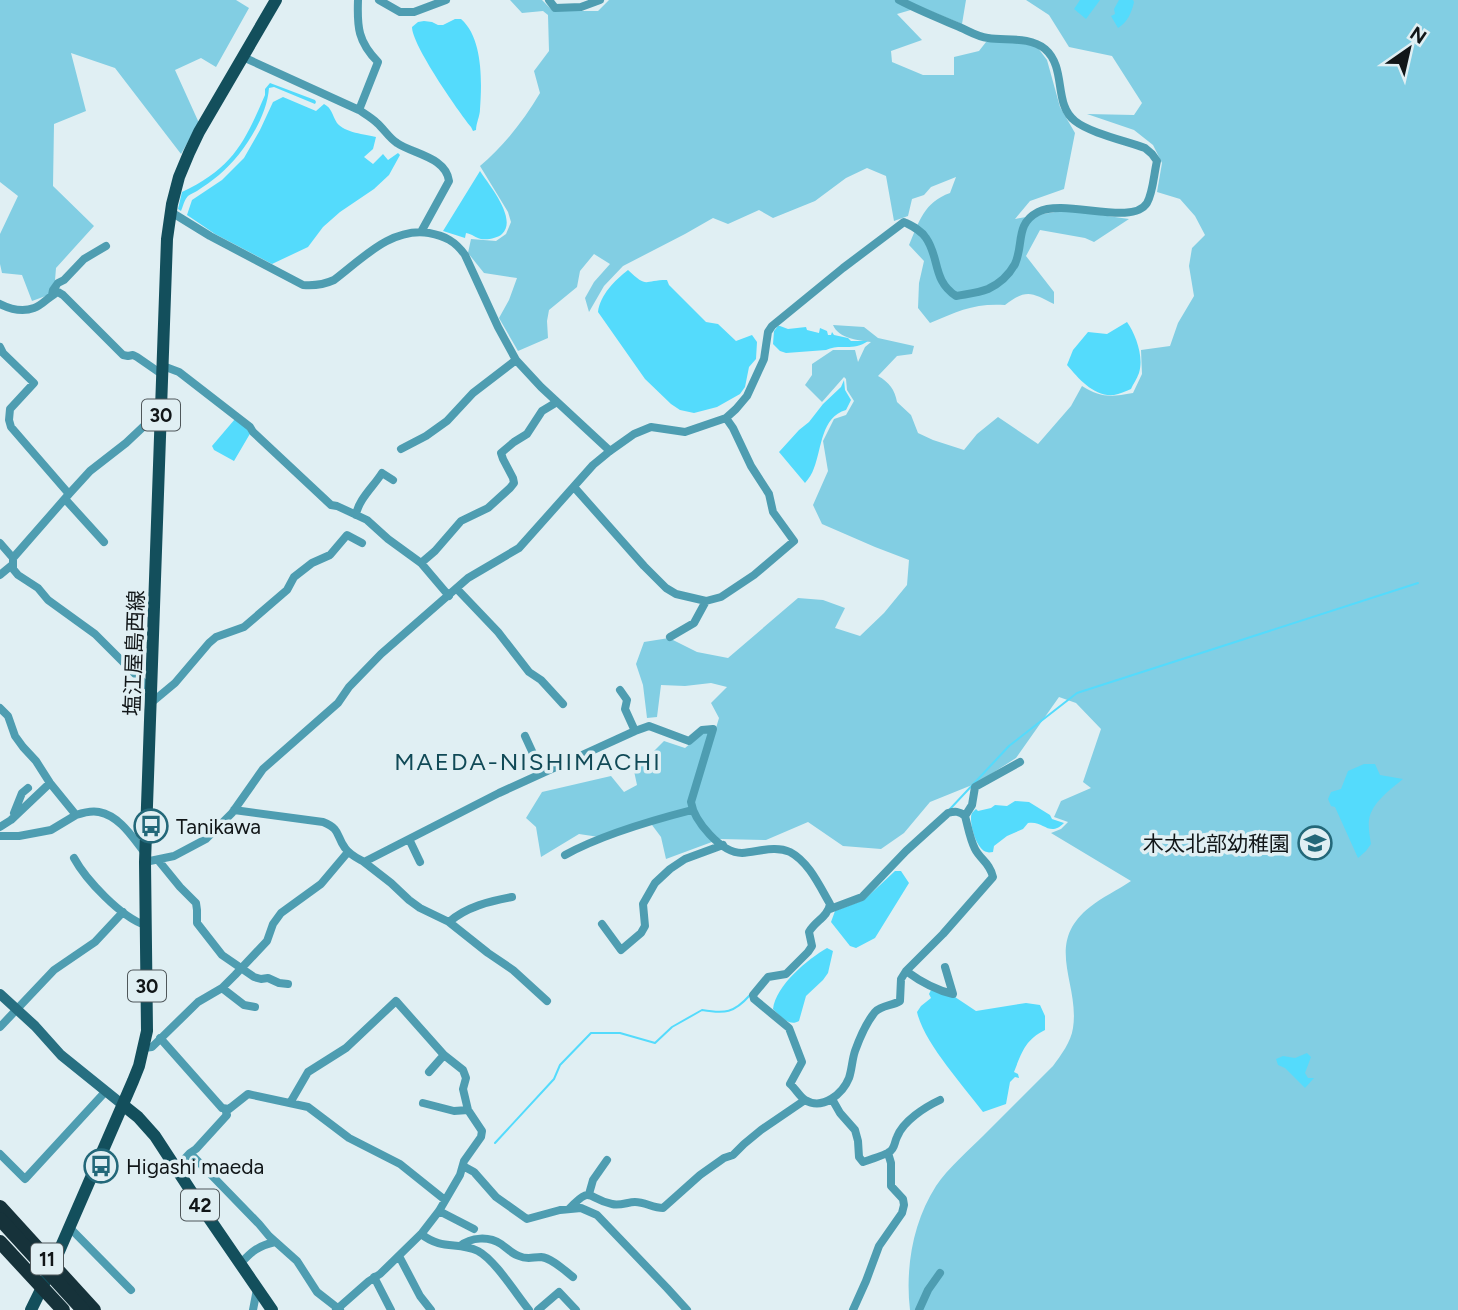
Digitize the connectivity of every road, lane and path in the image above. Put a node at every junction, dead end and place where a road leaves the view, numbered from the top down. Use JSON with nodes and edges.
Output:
{"nodes":[{"id":1,"x":276,"y":0,"type":"edge"},
{"id":2,"x":358,"y":0,"type":"edge"},
{"id":3,"x":379,"y":0,"type":"edge"},
{"id":4,"x":446,"y":0,"type":"edge"},
{"id":5,"x":549,"y":0,"type":"edge"},
{"id":6,"x":600,"y":0,"type":"edge"},
{"id":7,"x":899,"y":0,"type":"edge"},
{"id":8,"x":433,"y":2,"type":"edge"},
{"id":9,"x":243,"y":57,"type":"junction"},
{"id":10,"x":359,"y":110,"type":"junction"},
{"id":11,"x":171,"y":212,"type":"junction"},
{"id":12,"x":421,"y":232,"type":"junction"},
{"id":13,"x":106,"y":246,"type":"dead end"},
{"id":14,"x":52,"y":295,"type":"junction"},
{"id":15,"x":1,"y":307,"type":"edge"},
{"id":16,"x":0,"y":347,"type":"edge"},
{"id":17,"x":516,"y":360,"type":"junction"},
{"id":18,"x":163,"y":370,"type":"junction"},
{"id":19,"x":557,"y":402,"type":"junction"},
{"id":20,"x":161,"y":410,"type":"junction"},
{"id":21,"x":726,"y":418,"type":"junction"},
{"id":22,"x":401,"y":449,"type":"dead end"},
{"id":23,"x":610,"y":451,"type":"junction"},
{"id":24,"x":393,"y":480,"type":"dead end"},
{"id":25,"x":574,"y":487,"type":"junction"},
{"id":26,"x":67,"y":497,"type":"junction"},
{"id":27,"x":356,"y":515,"type":"junction"},
{"id":28,"x":104,"y":542,"type":"dead end"},
{"id":29,"x":0,"y":543,"type":"edge"},
{"id":30,"x":362,"y":543,"type":"dead end"},
{"id":31,"x":13,"y":561,"type":"junction"},
{"id":32,"x":421,"y":563,"type":"junction"},
{"id":33,"x":0,"y":575,"type":"edge"},
{"id":34,"x":457,"y":589,"type":"junction"},
{"id":35,"x":449,"y":596,"type":"junction"},
{"id":36,"x":706,"y":601,"type":"junction"},
{"id":37,"x":670,"y":637,"type":"dead end"},
{"id":38,"x":620,"y":690,"type":"dead end"},
{"id":39,"x":151,"y":697,"type":"junction"},
{"id":40,"x":563,"y":704,"type":"dead end"},
{"id":41,"x":0,"y":708,"type":"edge"},
{"id":42,"x":635,"y":731,"type":"junction"},
{"id":43,"x":525,"y":736,"type":"dead end"},
{"id":44,"x":1020,"y":762,"type":"dead end"},
{"id":45,"x":542,"y":773,"type":"junction"},
{"id":46,"x":50,"y":783,"type":"junction"},
{"id":47,"x":28,"y":788,"type":"dead end"},
{"id":48,"x":234,"y":810,"type":"junction"},
{"id":49,"x":692,"y":810,"type":"junction"},
{"id":50,"x":76,"y":815,"type":"junction"},
{"id":51,"x":965,"y":816,"type":"junction"},
{"id":52,"x":11,"y":820,"type":"junction"},
{"id":53,"x":0,"y":829,"type":"edge"},
{"id":54,"x":0,"y":836,"type":"edge"},
{"id":55,"x":409,"y":839,"type":"junction"},
{"id":56,"x":723,"y":845,"type":"junction"},
{"id":57,"x":348,"y":852,"type":"junction"},
{"id":58,"x":565,"y":855,"type":"dead end"},
{"id":59,"x":74,"y":858,"type":"dead end"},
{"id":60,"x":150,"y":859,"type":"junction"},
{"id":61,"x":364,"y":862,"type":"junction"},
{"id":62,"x":420,"y":862,"type":"dead end"},
{"id":63,"x":512,"y":897,"type":"dead end"},
{"id":64,"x":123,"y":912,"type":"junction"},
{"id":65,"x":827,"y":913,"type":"junction"},
{"id":66,"x":449,"y":922,"type":"junction"},
{"id":67,"x":602,"y":924,"type":"dead end"},
{"id":68,"x":145,"y":925,"type":"junction"},
{"id":69,"x":242,"y":967,"type":"junction"},
{"id":70,"x":945,"y":967,"type":"dead end"},
{"id":71,"x":906,"y":971,"type":"junction"},
{"id":72,"x":288,"y":984,"type":"dead end"},
{"id":73,"x":222,"y":988,"type":"junction"},
{"id":74,"x":0,"y":994,"type":"edge"},
{"id":75,"x":547,"y":1001,"type":"dead end"},
{"id":76,"x":255,"y":1007,"type":"dead end"},
{"id":77,"x":18,"y":1009,"type":"junction"},
{"id":78,"x":0,"y":1027,"type":"edge"},
{"id":79,"x":160,"y":1038,"type":"junction"},
{"id":80,"x":144,"y":1048,"type":"junction"},
{"id":81,"x":444,"y":1055,"type":"junction"},
{"id":82,"x":429,"y":1072,"type":"dead end"},
{"id":83,"x":106,"y":1091,"type":"junction"},
{"id":84,"x":291,"y":1099,"type":"junction"},
{"id":85,"x":832,"y":1099,"type":"junction"},
{"id":86,"x":805,"y":1100,"type":"junction"},
{"id":87,"x":940,"y":1100,"type":"dead end"},
{"id":88,"x":424,"y":1103,"type":"dead end"},
{"id":89,"x":123,"y":1105,"type":"junction"},
{"id":90,"x":225,"y":1110,"type":"junction"},
{"id":91,"x":468,"y":1110,"type":"junction"},
{"id":92,"x":190,"y":1153,"type":"junction"},
{"id":93,"x":888,"y":1153,"type":"junction"},
{"id":94,"x":0,"y":1154,"type":"edge"},
{"id":95,"x":607,"y":1160,"type":"dead end"},
{"id":96,"x":463,"y":1166,"type":"junction"},
{"id":97,"x":176,"y":1168,"type":"junction"},
{"id":98,"x":587,"y":1195,"type":"junction"},
{"id":99,"x":445,"y":1200,"type":"junction"},
{"id":100,"x":0,"y":1207,"type":"edge"},
{"id":101,"x":569,"y":1209,"type":"junction"},
{"id":102,"x":439,"y":1211,"type":"junction"},
{"id":103,"x":0,"y":1219,"type":"edge"},
{"id":104,"x":69,"y":1227,"type":"junction"},
{"id":105,"x":474,"y":1229,"type":"dead end"},
{"id":106,"x":0,"y":1233,"type":"edge"},
{"id":107,"x":421,"y":1234,"type":"junction"},
{"id":108,"x":0,"y":1242,"type":"edge"},
{"id":109,"x":275,"y":1242,"type":"junction"},
{"id":110,"x":460,"y":1246,"type":"junction"},
{"id":111,"x":399,"y":1256,"type":"junction"},
{"id":112,"x":240,"y":1264,"type":"junction"},
{"id":113,"x":53,"y":1265,"type":"junction"},
{"id":114,"x":940,"y":1273,"type":"dead end"},
{"id":115,"x":374,"y":1277,"type":"junction"},
{"id":116,"x":573,"y":1277,"type":"dead end"},
{"id":117,"x":43,"y":1288,"type":"junction"},
{"id":118,"x":257,"y":1289,"type":"junction"},
{"id":119,"x":131,"y":1290,"type":"dead end"},
{"id":120,"x":32,"y":1310,"type":"edge"},
{"id":121,"x":63,"y":1310,"type":"edge"},
{"id":122,"x":71,"y":1310,"type":"edge"},
{"id":123,"x":83,"y":1310,"type":"edge"},
{"id":124,"x":94,"y":1310,"type":"edge"},
{"id":125,"x":253,"y":1310,"type":"edge"},
{"id":126,"x":272,"y":1310,"type":"edge"},
{"id":127,"x":339,"y":1310,"type":"edge"},
{"id":128,"x":391,"y":1310,"type":"edge"},
{"id":129,"x":431,"y":1310,"type":"edge"},
{"id":130,"x":529,"y":1310,"type":"edge"},
{"id":131,"x":537,"y":1310,"type":"edge"},
{"id":132,"x":576,"y":1310,"type":"edge"},
{"id":133,"x":687,"y":1310,"type":"edge"},
{"id":134,"x":853,"y":1310,"type":"edge"},
{"id":135,"x":919,"y":1310,"type":"edge"}],
"edges":[{"from":1,"to":9,"type":"main road","name":"塩江屋島西線","number":"30"},
{"from":2,"to":10,"type":"street"},
{"from":3,"to":8,"type":"street"},
{"from":4,"to":8,"type":"street"},
{"from":5,"to":6,"type":"street"},
{"from":7,"to":21,"type":"street"},
{"from":9,"to":10,"type":"street"},
{"from":9,"to":11,"type":"main road","name":"塩江屋島西線","number":"30"},
{"from":10,"to":12,"type":"street"},
{"from":11,"to":12,"type":"street"},
{"from":11,"to":18,"type":"main road","name":"塩江屋島西線","number":"30"},
{"from":12,"to":17,"type":"street"},
{"from":13,"to":14,"type":"street"},
{"from":14,"to":15,"type":"street"},
{"from":14,"to":18,"type":"street"},
{"from":16,"to":26,"type":"street"},
{"from":17,"to":19,"type":"street"},
{"from":17,"to":22,"type":"street"},
{"from":18,"to":20,"type":"main road","name":"塩江屋島西線","number":"30"},
{"from":18,"to":27,"type":"street"},
{"from":19,"to":23,"type":"street"},
{"from":19,"to":32,"type":"street"},
{"from":20,"to":26,"type":"street"},
{"from":20,"to":39,"type":"main road","name":"塩江屋島西線","number":"30"},
{"from":21,"to":23,"type":"street"},
{"from":21,"to":36,"type":"street"},
{"from":23,"to":25,"type":"street"},
{"from":24,"to":27,"type":"street"},
{"from":25,"to":34,"type":"street"},
{"from":25,"to":36,"type":"street"},
{"from":26,"to":28,"type":"street"},
{"from":26,"to":31,"type":"street"},
{"from":27,"to":32,"type":"street"},
{"from":29,"to":31,"type":"street"},
{"from":30,"to":39,"type":"street"},
{"from":31,"to":33,"type":"street"},
{"from":31,"to":39,"type":"street"},
{"from":32,"to":35,"type":"street"},
{"from":34,"to":35,"type":"street"},
{"from":34,"to":40,"type":"street"},
{"from":35,"to":48,"type":"street"},
{"from":36,"to":37,"type":"street"},
{"from":38,"to":42,"type":"street"},
{"from":39,"to":60,"type":"main road","name":"塩江屋島西線","number":"30"},
{"from":41,"to":46,"type":"street"},
{"from":42,"to":45,"type":"street"},
{"from":42,"to":49,"type":"street"},
{"from":43,"to":45,"type":"street"},
{"from":44,"to":51,"type":"street"},
{"from":45,"to":55,"type":"street"},
{"from":46,"to":50,"type":"street"},
{"from":46,"to":52,"type":"street"},
{"from":47,"to":52,"type":"street"},
{"from":48,"to":57,"type":"street"},
{"from":48,"to":60,"type":"street"},
{"from":49,"to":56,"type":"street"},
{"from":49,"to":58,"type":"street"},
{"from":50,"to":54,"type":"street"},
{"from":50,"to":60,"type":"street"},
{"from":51,"to":65,"type":"street"},
{"from":51,"to":71,"type":"street"},
{"from":52,"to":53,"type":"street"},
{"from":55,"to":61,"type":"street"},
{"from":55,"to":62,"type":"street"},
{"from":56,"to":65,"type":"street"},
{"from":56,"to":67,"type":"street"},
{"from":57,"to":61,"type":"street"},
{"from":57,"to":69,"type":"street"},
{"from":59,"to":64,"type":"street"},
{"from":60,"to":68,"type":"main road","name":"塩江屋島西線","number":"30"},
{"from":60,"to":69,"type":"street"},
{"from":61,"to":66,"type":"street"},
{"from":63,"to":66,"type":"street"},
{"from":64,"to":68,"type":"street"},
{"from":64,"to":77,"type":"street"},
{"from":65,"to":86,"type":"street"},
{"from":66,"to":75,"type":"street"},
{"from":68,"to":80,"type":"main road","name":"塩江屋島西線","number":"30"},
{"from":69,"to":72,"type":"street"},
{"from":69,"to":73,"type":"street"},
{"from":70,"to":71,"type":"street"},
{"from":71,"to":85,"type":"street"},
{"from":73,"to":76,"type":"street"},
{"from":73,"to":79,"type":"street"},
{"from":74,"to":77,"type":"street"},
{"from":77,"to":78,"type":"street"},
{"from":77,"to":83,"type":"street"},
{"from":79,"to":80,"type":"street"},
{"from":79,"to":90,"type":"street"},
{"from":80,"to":89,"type":"main road","name":"塩江屋島西線","number":"30"},
{"from":81,"to":82,"type":"street"},
{"from":81,"to":84,"type":"street"},
{"from":81,"to":91,"type":"street"},
{"from":83,"to":89,"type":"street"},
{"from":83,"to":94,"type":"street"},
{"from":84,"to":90,"type":"street"},
{"from":84,"to":99,"type":"street"},
{"from":85,"to":86,"type":"street"},
{"from":85,"to":93,"type":"street"},
{"from":86,"to":98,"type":"street"},
{"from":87,"to":93,"type":"street"},
{"from":88,"to":91,"type":"street"},
{"from":89,"to":97,"type":"main road","number":"42"},
{"from":89,"to":104,"type":"main road","name":"塩江屋島西線","number":"30"},
{"from":90,"to":92,"type":"street"},
{"from":91,"to":96,"type":"street"},
{"from":92,"to":97,"type":"street"},
{"from":92,"to":109,"type":"street"},
{"from":93,"to":134,"type":"street"},
{"from":95,"to":98,"type":"street"},
{"from":96,"to":99,"type":"street"},
{"from":96,"to":101,"type":"street"},
{"from":97,"to":112,"type":"main road","number":"42"},
{"from":98,"to":101,"type":"street"},
{"from":99,"to":102,"type":"street"},
{"from":100,"to":113,"type":"highway","number":"11"},
{"from":101,"to":133,"type":"street"},
{"from":102,"to":105,"type":"street"},
{"from":102,"to":107,"type":"street"},
{"from":103,"to":123,"type":"highway","bridge":true},
{"from":104,"to":113,"type":"main road","name":"塩江屋島西線","number":"30"},
{"from":104,"to":119,"type":"street"},
{"from":106,"to":122,"type":"highway"},
{"from":107,"to":110,"type":"street"},
{"from":107,"to":111,"type":"street"},
{"from":108,"to":117,"type":"highway","number":"11"},
{"from":109,"to":112,"type":"street"},
{"from":109,"to":127,"type":"street"},
{"from":110,"to":116,"type":"street"},
{"from":110,"to":130,"type":"street"},
{"from":111,"to":115,"type":"street"},
{"from":111,"to":129,"type":"street"},
{"from":112,"to":118,"type":"main road","number":"42"},
{"from":113,"to":117,"type":"main road","name":"塩江屋島西線","number":"30"},
{"from":113,"to":124,"type":"highway","number":"11"},
{"from":114,"to":135,"type":"street"},
{"from":115,"to":127,"type":"street"},
{"from":115,"to":128,"type":"street"},
{"from":117,"to":120,"type":"main road","name":"塩江屋島西線","number":"30"},
{"from":117,"to":121,"type":"highway","number":"11"},
{"from":118,"to":125,"type":"street"},
{"from":118,"to":126,"type":"main road","number":"42"},
{"from":131,"to":132,"type":"street"}]}
